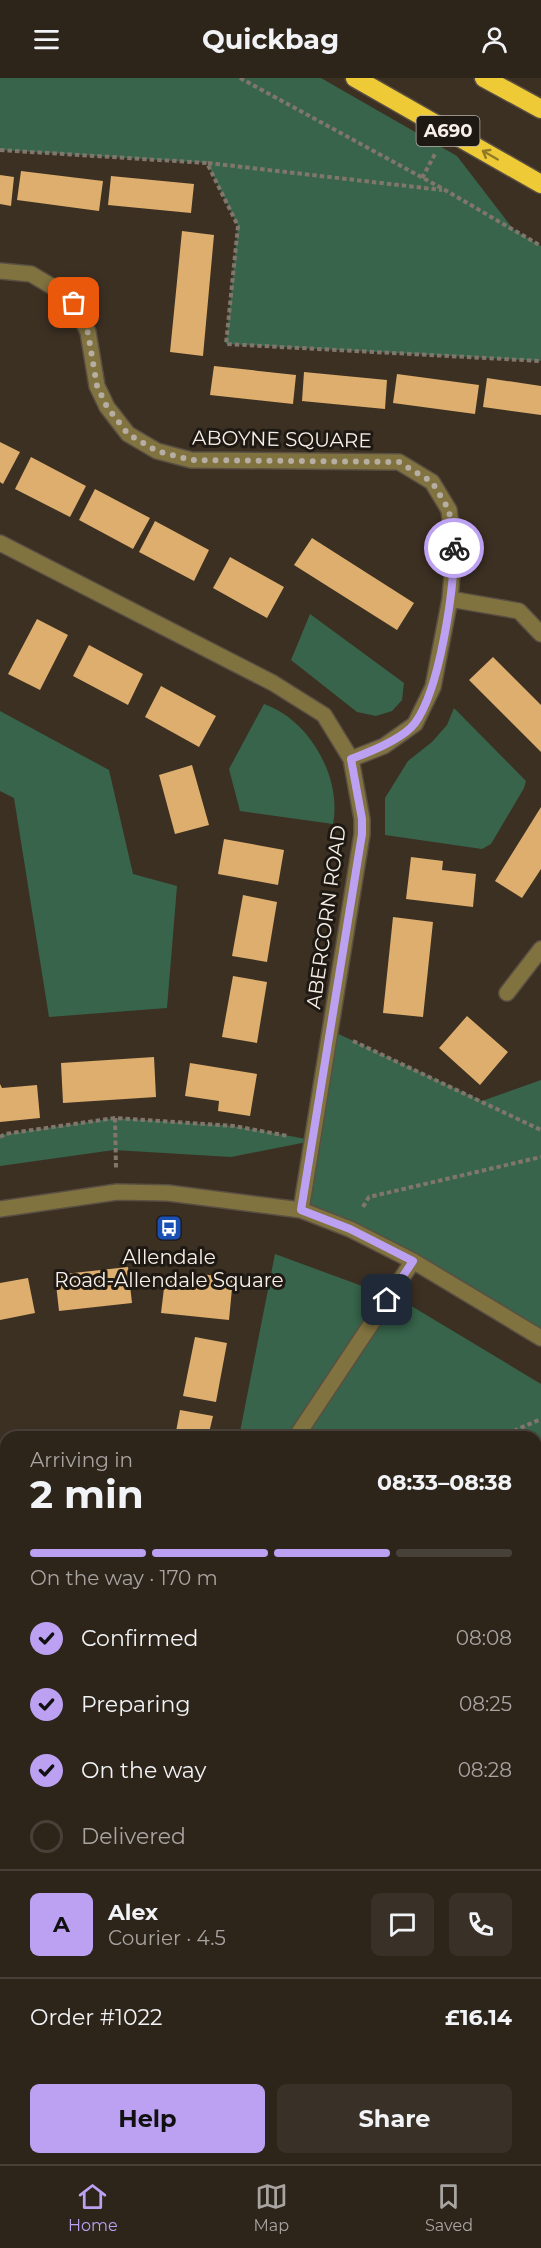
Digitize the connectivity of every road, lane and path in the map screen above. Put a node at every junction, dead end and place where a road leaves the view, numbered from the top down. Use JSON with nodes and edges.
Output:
{"nodes":[{"id":1,"x":240,"y":78,"type":"edge"},
{"id":2,"x":355,"y":78,"type":"edge"},
{"id":3,"x":484,"y":78,"type":"edge"},
{"id":4,"x":541,"y":109,"type":"edge"},
{"id":5,"x":0,"y":150,"type":"edge"},
{"id":6,"x":207,"y":163,"type":"junction"},
{"id":7,"x":541,"y":184,"type":"edge"},
{"id":8,"x":445,"y":190,"type":"junction"},
{"id":9,"x":541,"y":246,"type":"edge"},
{"id":10,"x":0,"y":271,"type":"edge"},
{"id":11,"x":541,"y":361,"type":"edge"},
{"id":12,"x":0,"y":543,"type":"edge"},
{"id":13,"x":450,"y":599,"type":"junction"},
{"id":14,"x":541,"y":634,"type":"edge"},
{"id":15,"x":351,"y":759,"type":"junction"},
{"id":16,"x":541,"y":949,"type":"edge"},
{"id":17,"x":507,"y":993,"type":"dead end"},
{"id":18,"x":330,"y":1030,"type":"junction"},
{"id":19,"x":116,"y":1118,"type":"junction"},
{"id":20,"x":541,"y":1130,"type":"edge"},
{"id":21,"x":0,"y":1137,"type":"edge"},
{"id":22,"x":312,"y":1141,"type":"junction"},
{"id":23,"x":541,"y":1157,"type":"edge"},
{"id":24,"x":117,"y":1192,"type":"junction"},
{"id":25,"x":0,"y":1209,"type":"edge"},
{"id":26,"x":301,"y":1210,"type":"junction"},
{"id":27,"x":350,"y":1229,"type":"junction"},
{"id":28,"x":413,"y":1261,"type":"junction"},
{"id":29,"x":541,"y":1338,"type":"edge"},
{"id":30,"x":541,"y":1419,"type":"edge"},
{"id":31,"x":300,"y":1431,"type":"edge"},
{"id":32,"x":514,"y":1431,"type":"edge"}],
"edges":[{"from":1,"to":8,"type":"path"},
{"from":7,"to":2,"type":"highway","number":"A690","one_way":true},
{"from":3,"to":4,"type":"highway"},
{"from":5,"to":6,"type":"path"},
{"from":6,"to":8,"type":"path"},
{"from":6,"to":11,"type":"path"},
{"from":8,"to":9,"type":"path"},
{"from":10,"to":13,"type":"street","name":"ABOYNE SQUARE"},
{"from":12,"to":15,"type":"street","name":"ABERCORN ROAD"},
{"from":13,"to":14,"type":"street"},
{"from":13,"to":15,"type":"street","name":"ABOYNE SQUARE"},
{"from":15,"to":18,"type":"street","name":"ABERCORN ROAD"},
{"from":16,"to":17,"type":"street"},
{"from":18,"to":20,"type":"path"},
{"from":18,"to":22,"type":"street","name":"ABERCORN ROAD"},
{"from":19,"to":21,"type":"path"},
{"from":19,"to":22,"type":"path"},
{"from":19,"to":24,"type":"path"},
{"from":22,"to":26,"type":"street","name":"ABERCORN ROAD"},
{"from":23,"to":27,"type":"path"},
{"from":24,"to":25,"type":"street"},
{"from":24,"to":26,"type":"street"},
{"from":26,"to":27,"type":"street"},
{"from":27,"to":28,"type":"street"},
{"from":28,"to":29,"type":"street"},
{"from":28,"to":31,"type":"street"},
{"from":30,"to":32,"type":"path"}]}
